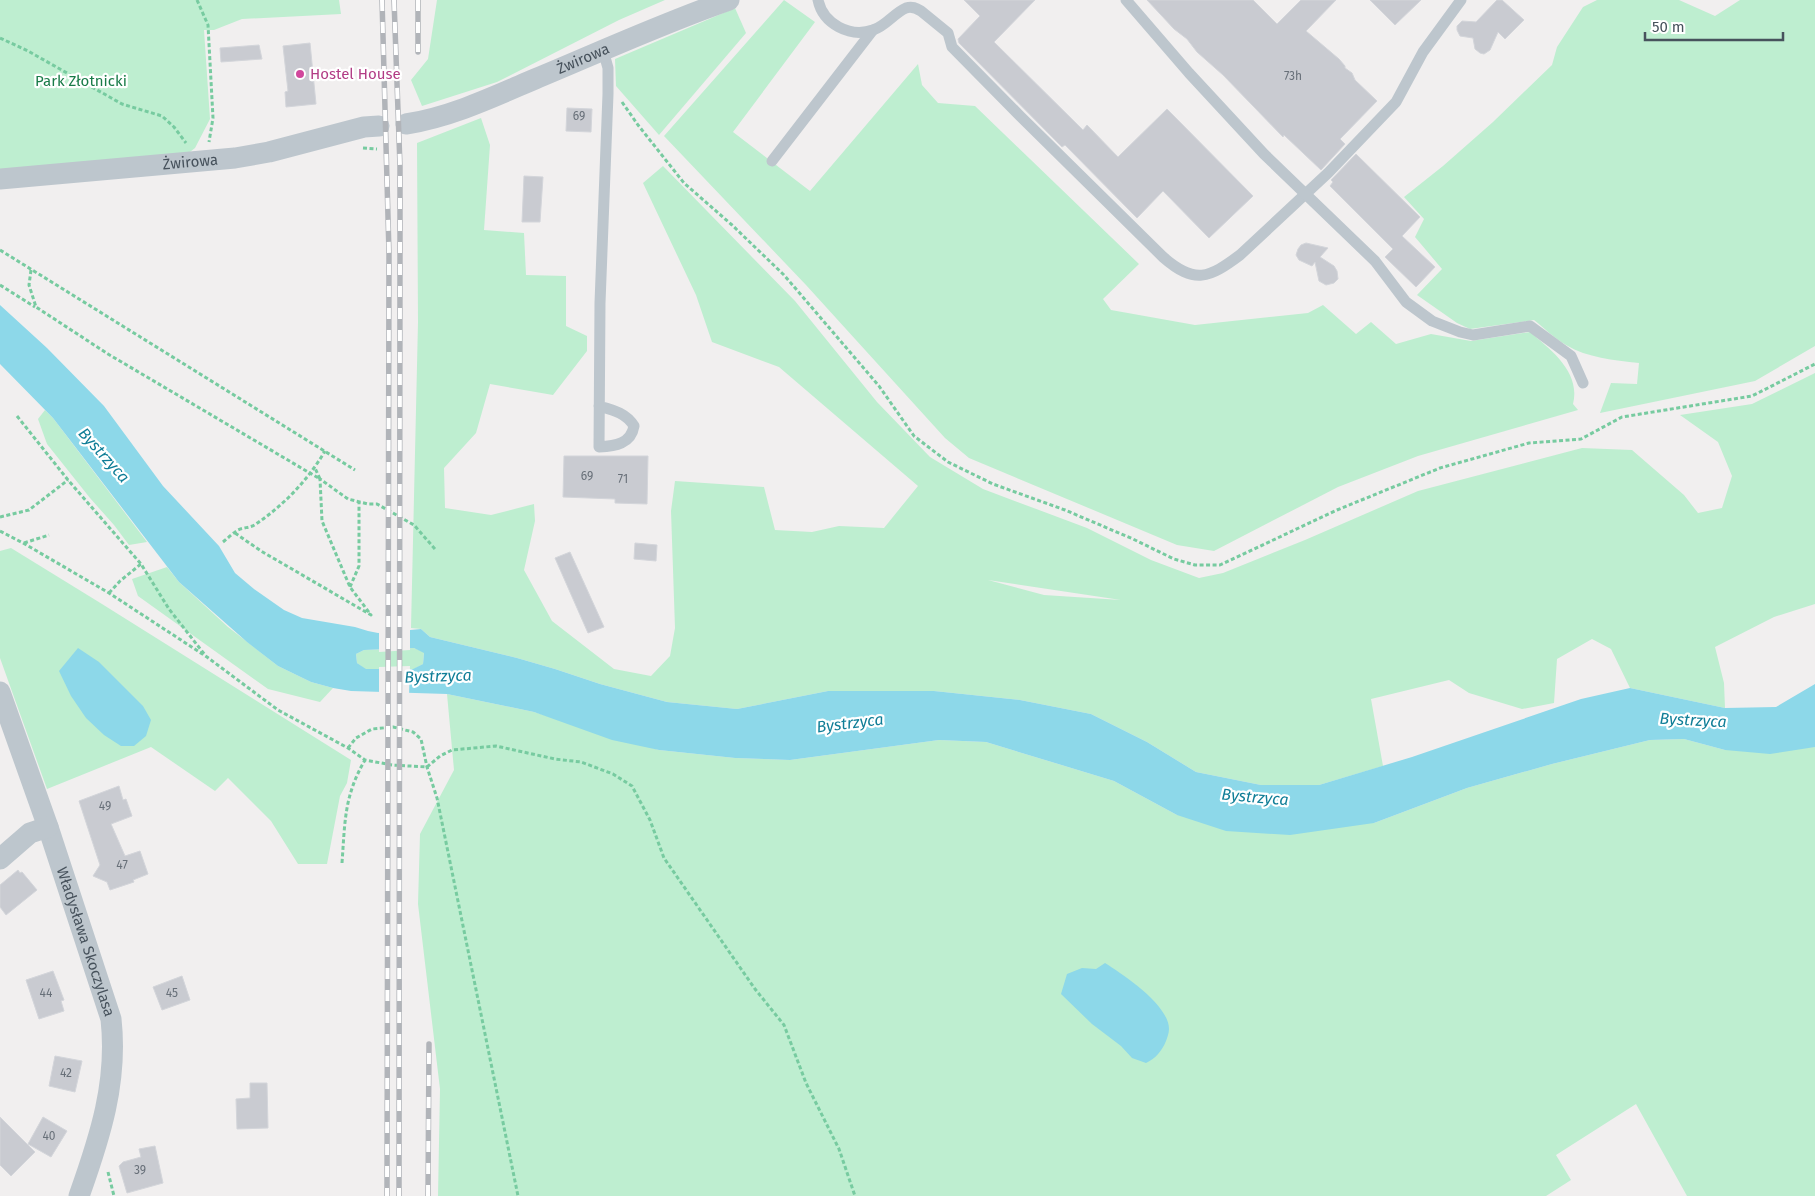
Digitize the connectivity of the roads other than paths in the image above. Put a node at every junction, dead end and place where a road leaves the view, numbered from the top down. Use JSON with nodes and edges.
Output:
{"nodes":[{"id":1,"x":729,"y":0,"type":"edge"},
{"id":2,"x":818,"y":0,"type":"edge"},
{"id":3,"x":1126,"y":0,"type":"edge"},
{"id":4,"x":1461,"y":0,"type":"edge"},
{"id":5,"x":873,"y":30,"type":"junction"},
{"id":6,"x":603,"y":50,"type":"junction"},
{"id":7,"x":406,"y":124,"type":"dead end"},
{"id":8,"x":379,"y":126,"type":"dead end"},
{"id":9,"x":772,"y":161,"type":"dead end"},
{"id":10,"x":0,"y":179,"type":"edge"},
{"id":11,"x":1306,"y":194,"type":"junction"},
{"id":12,"x":1583,"y":383,"type":"dead end"},
{"id":13,"x":600,"y":406,"type":"dead end"},
{"id":14,"x":0,"y":692,"type":"edge"},
{"id":15,"x":48,"y":826,"type":"junction"},
{"id":16,"x":0,"y":859,"type":"edge"},
{"id":17,"x":79,"y":1196,"type":"edge"}],
"edges":[{"from":1,"to":6,"type":"street","name":"Żwirowa"},
{"from":2,"to":5,"type":"lane"},
{"from":3,"to":11,"type":"lane"},
{"from":4,"to":11,"type":"lane"},
{"from":5,"to":9,"type":"lane"},
{"from":5,"to":11,"type":"lane"},
{"from":6,"to":7,"type":"street","name":"Żwirowa"},
{"from":6,"to":13,"type":"lane"},
{"from":8,"to":10,"type":"street","name":"Żwirowa"},
{"from":11,"to":12,"type":"lane"},
{"from":14,"to":15,"type":"street","name":"Władysława Skoczylasa"},
{"from":15,"to":16,"type":"street"},
{"from":15,"to":17,"type":"street","name":"Władysława Skoczylasa"}]}
